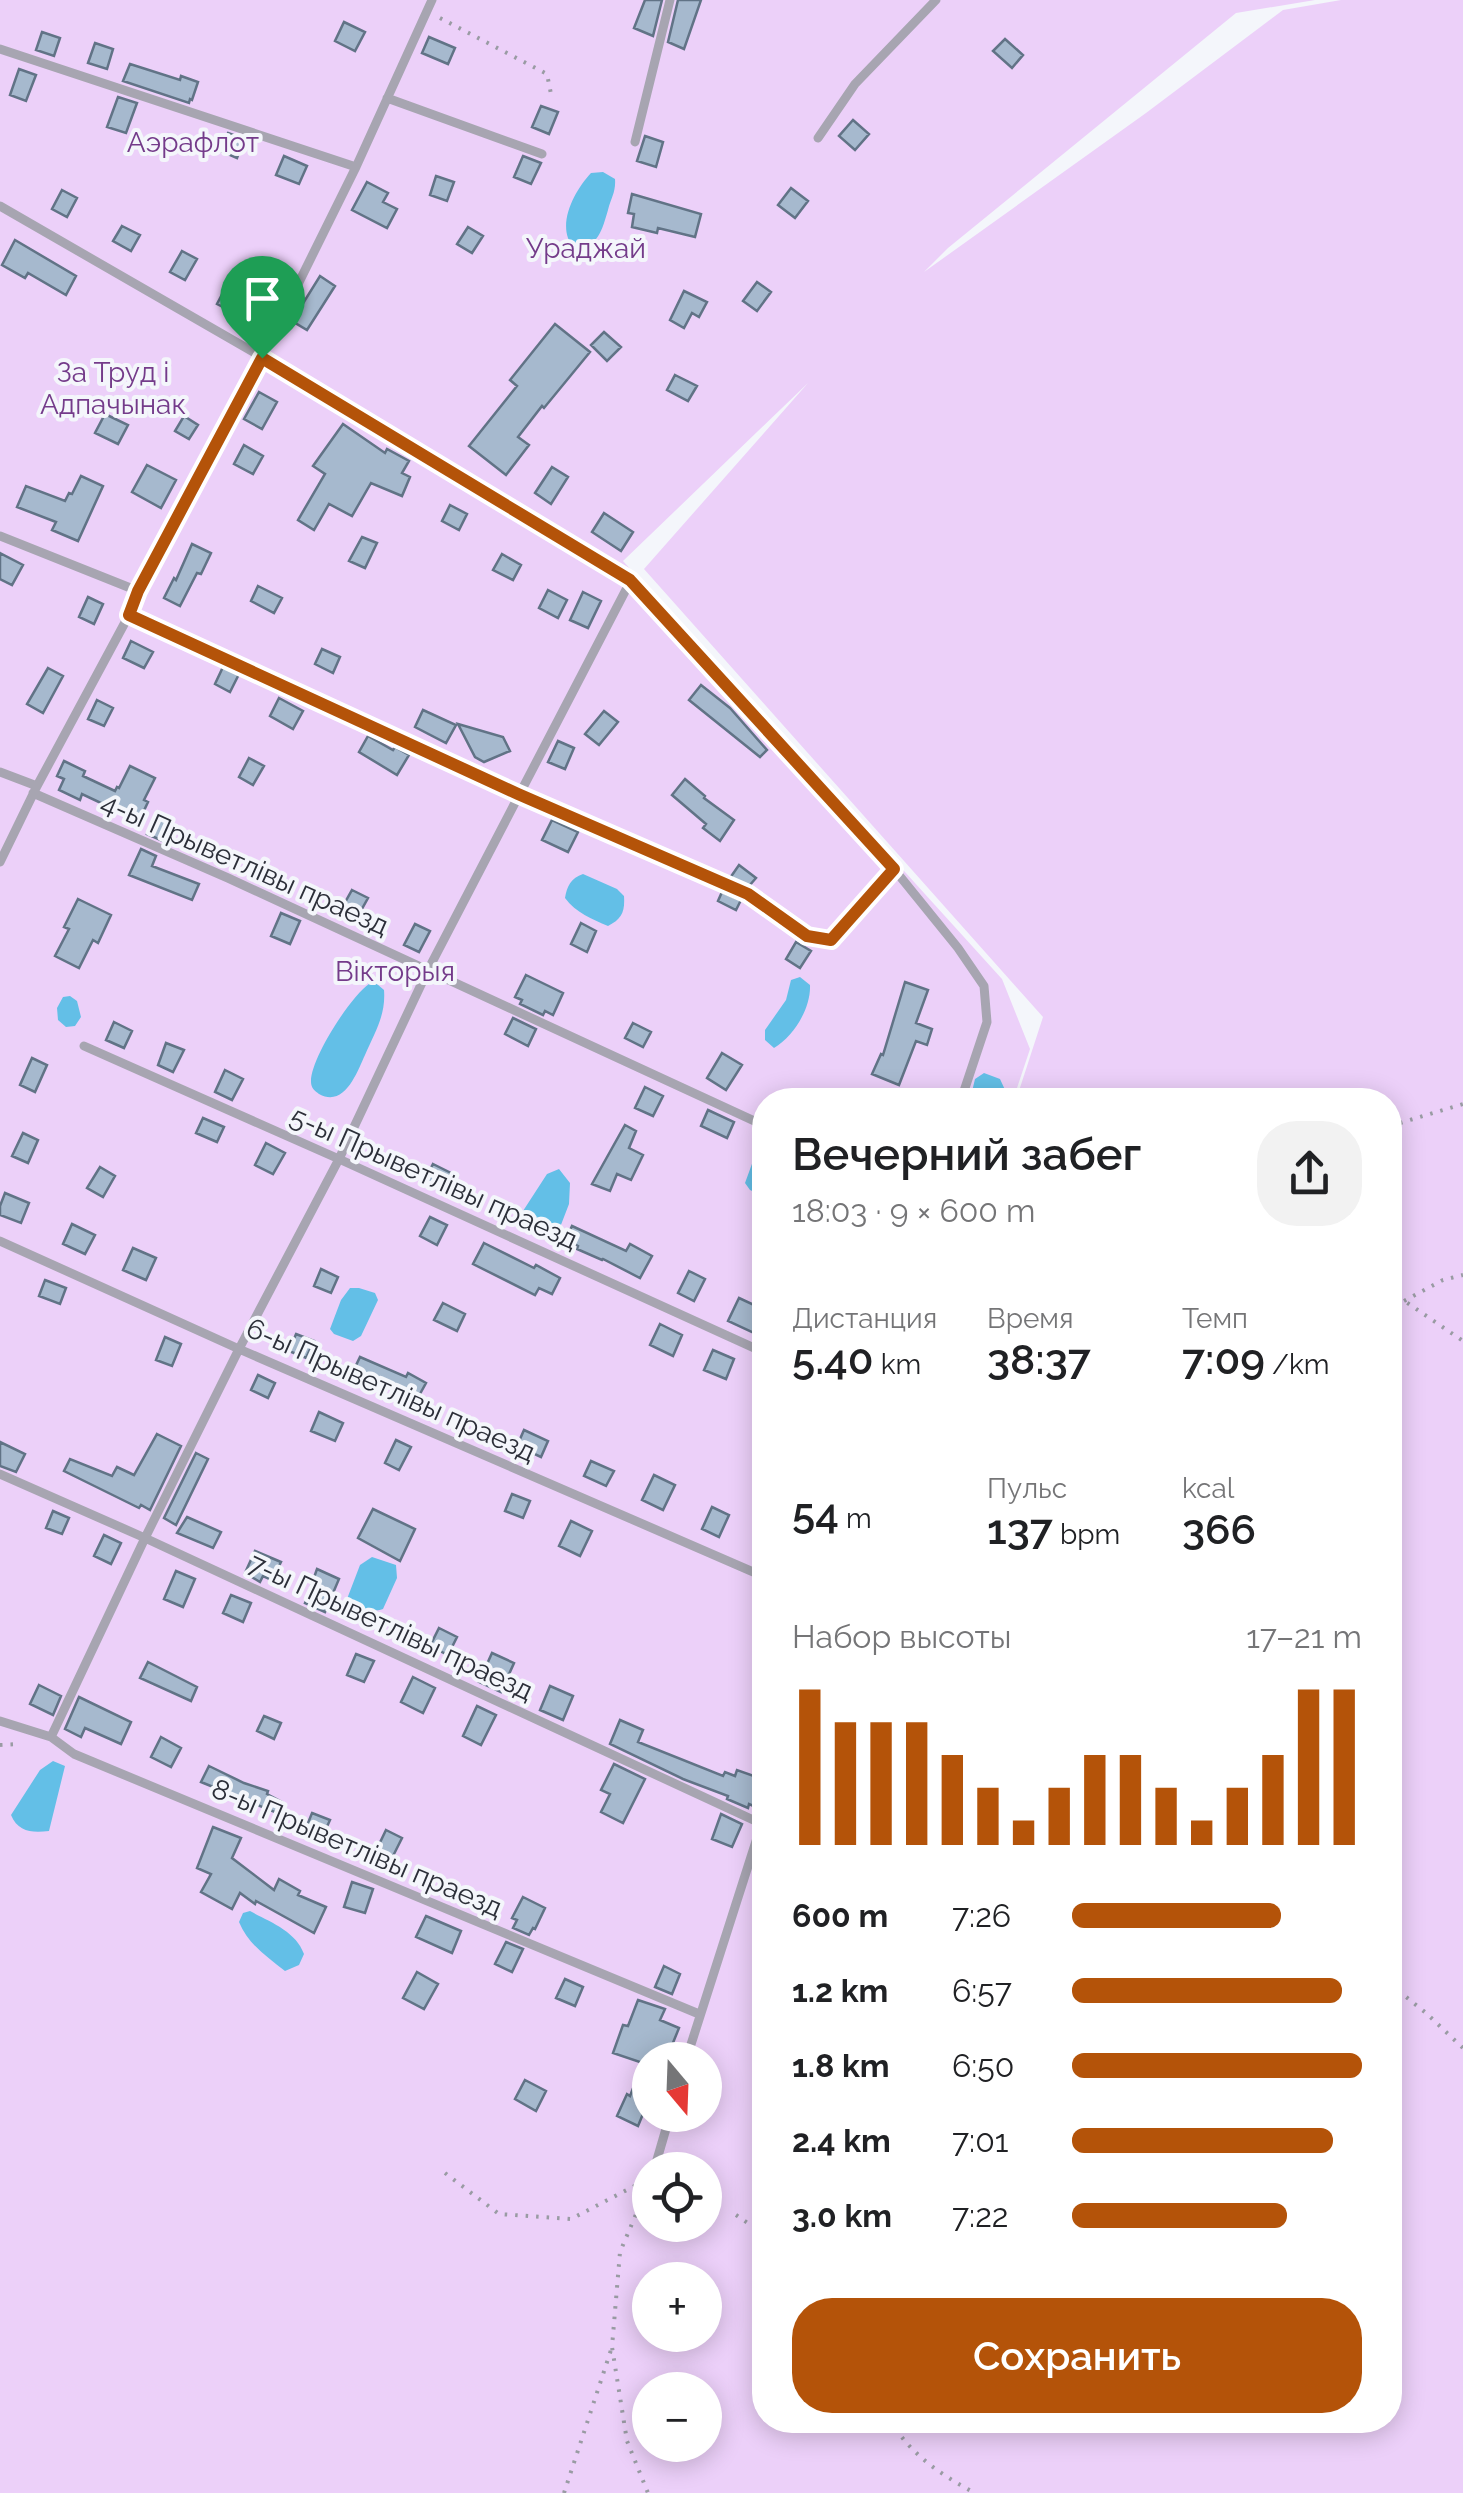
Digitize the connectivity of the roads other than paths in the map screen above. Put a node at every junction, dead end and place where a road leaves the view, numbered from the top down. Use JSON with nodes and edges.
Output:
{"nodes":[{"id":1,"x":432,"y":0,"type":"edge"},
{"id":2,"x":670,"y":0,"type":"edge"},
{"id":3,"x":936,"y":0,"type":"edge"},
{"id":4,"x":0,"y":49,"type":"edge"},
{"id":5,"x":387,"y":98,"type":"junction"},
{"id":6,"x":818,"y":138,"type":"dead end"},
{"id":7,"x":635,"y":142,"type":"dead end"},
{"id":8,"x":542,"y":154,"type":"dead end"},
{"id":9,"x":356,"y":167,"type":"junction"},
{"id":10,"x":0,"y":206,"type":"edge"},
{"id":11,"x":262,"y":358,"type":"junction"},
{"id":12,"x":0,"y":536,"type":"edge"},
{"id":13,"x":630,"y":580,"type":"junction"},
{"id":14,"x":138,"y":591,"type":"junction"},
{"id":15,"x":129,"y":615,"type":"junction"},
{"id":16,"x":0,"y":772,"type":"edge"},
{"id":17,"x":35,"y":790,"type":"junction"},
{"id":18,"x":518,"y":794,"type":"junction"},
{"id":19,"x":0,"y":862,"type":"edge"},
{"id":20,"x":894,"y":869,"type":"junction"},
{"id":21,"x":427,"y":972,"type":"junction"},
{"id":22,"x":84,"y":1046,"type":"dead end"},
{"id":23,"x":965,"y":1088,"type":"edge"},
{"id":24,"x":752,"y":1120,"type":"edge"},
{"id":25,"x":339,"y":1159,"type":"junction"},
{"id":26,"x":0,"y":1241,"type":"edge"},
{"id":27,"x":752,"y":1347,"type":"edge"},
{"id":28,"x":240,"y":1349,"type":"junction"},
{"id":29,"x":0,"y":1474,"type":"edge"},
{"id":30,"x":145,"y":1538,"type":"junction"},
{"id":31,"x":752,"y":1571,"type":"edge"},
{"id":32,"x":0,"y":1721,"type":"edge"},
{"id":33,"x":51,"y":1737,"type":"junction"},
{"id":34,"x":752,"y":1819,"type":"edge"},
{"id":35,"x":752,"y":1854,"type":"edge"},
{"id":36,"x":699,"y":2014,"type":"junction"},
{"id":37,"x":691,"y":2042,"type":"edge"}],
"edges":[{"from":1,"to":5,"type":"lane"},
{"from":2,"to":7,"type":"lane"},
{"from":3,"to":6,"type":"lane"},
{"from":4,"to":9,"type":"lane"},
{"from":5,"to":8,"type":"lane"},
{"from":5,"to":9,"type":"lane"},
{"from":9,"to":11,"type":"lane"},
{"from":10,"to":11,"type":"lane"},
{"from":11,"to":13,"type":"lane"},
{"from":11,"to":14,"type":"lane"},
{"from":12,"to":14,"type":"lane"},
{"from":13,"to":18,"type":"lane"},
{"from":13,"to":20,"type":"lane"},
{"from":14,"to":15,"type":"lane"},
{"from":15,"to":17,"type":"lane"},
{"from":15,"to":18,"type":"lane"},
{"from":16,"to":17,"type":"lane","name":"4-ы Прыветлівы праезд"},
{"from":17,"to":19,"type":"lane"},
{"from":17,"to":21,"type":"lane","name":"4-ы Прыветлівы праезд"},
{"from":18,"to":20,"type":"lane"},
{"from":18,"to":21,"type":"lane"},
{"from":20,"to":23,"type":"lane"},
{"from":21,"to":24,"type":"lane","name":"4-ы Прыветлівы праезд"},
{"from":21,"to":25,"type":"lane"},
{"from":22,"to":25,"type":"lane","name":"5-ы Прыветлівы праезд"},
{"from":25,"to":27,"type":"lane","name":"5-ы Прыветлівы праезд"},
{"from":25,"to":28,"type":"lane"},
{"from":26,"to":28,"type":"lane","name":"6-ы Прыветлівы праезд"},
{"from":28,"to":30,"type":"lane"},
{"from":28,"to":31,"type":"lane","name":"6-ы Прыветлівы праезд"},
{"from":29,"to":30,"type":"lane","name":"7-ы Прыветлівы праезд"},
{"from":30,"to":33,"type":"lane"},
{"from":30,"to":34,"type":"lane","name":"7-ы Прыветлівы праезд"},
{"from":32,"to":33,"type":"lane","name":"8-ы Прыветлівы праезд"},
{"from":33,"to":36,"type":"lane","name":"8-ы Прыветлівы праезд"},
{"from":35,"to":36,"type":"lane"},
{"from":36,"to":37,"type":"lane"}]}
